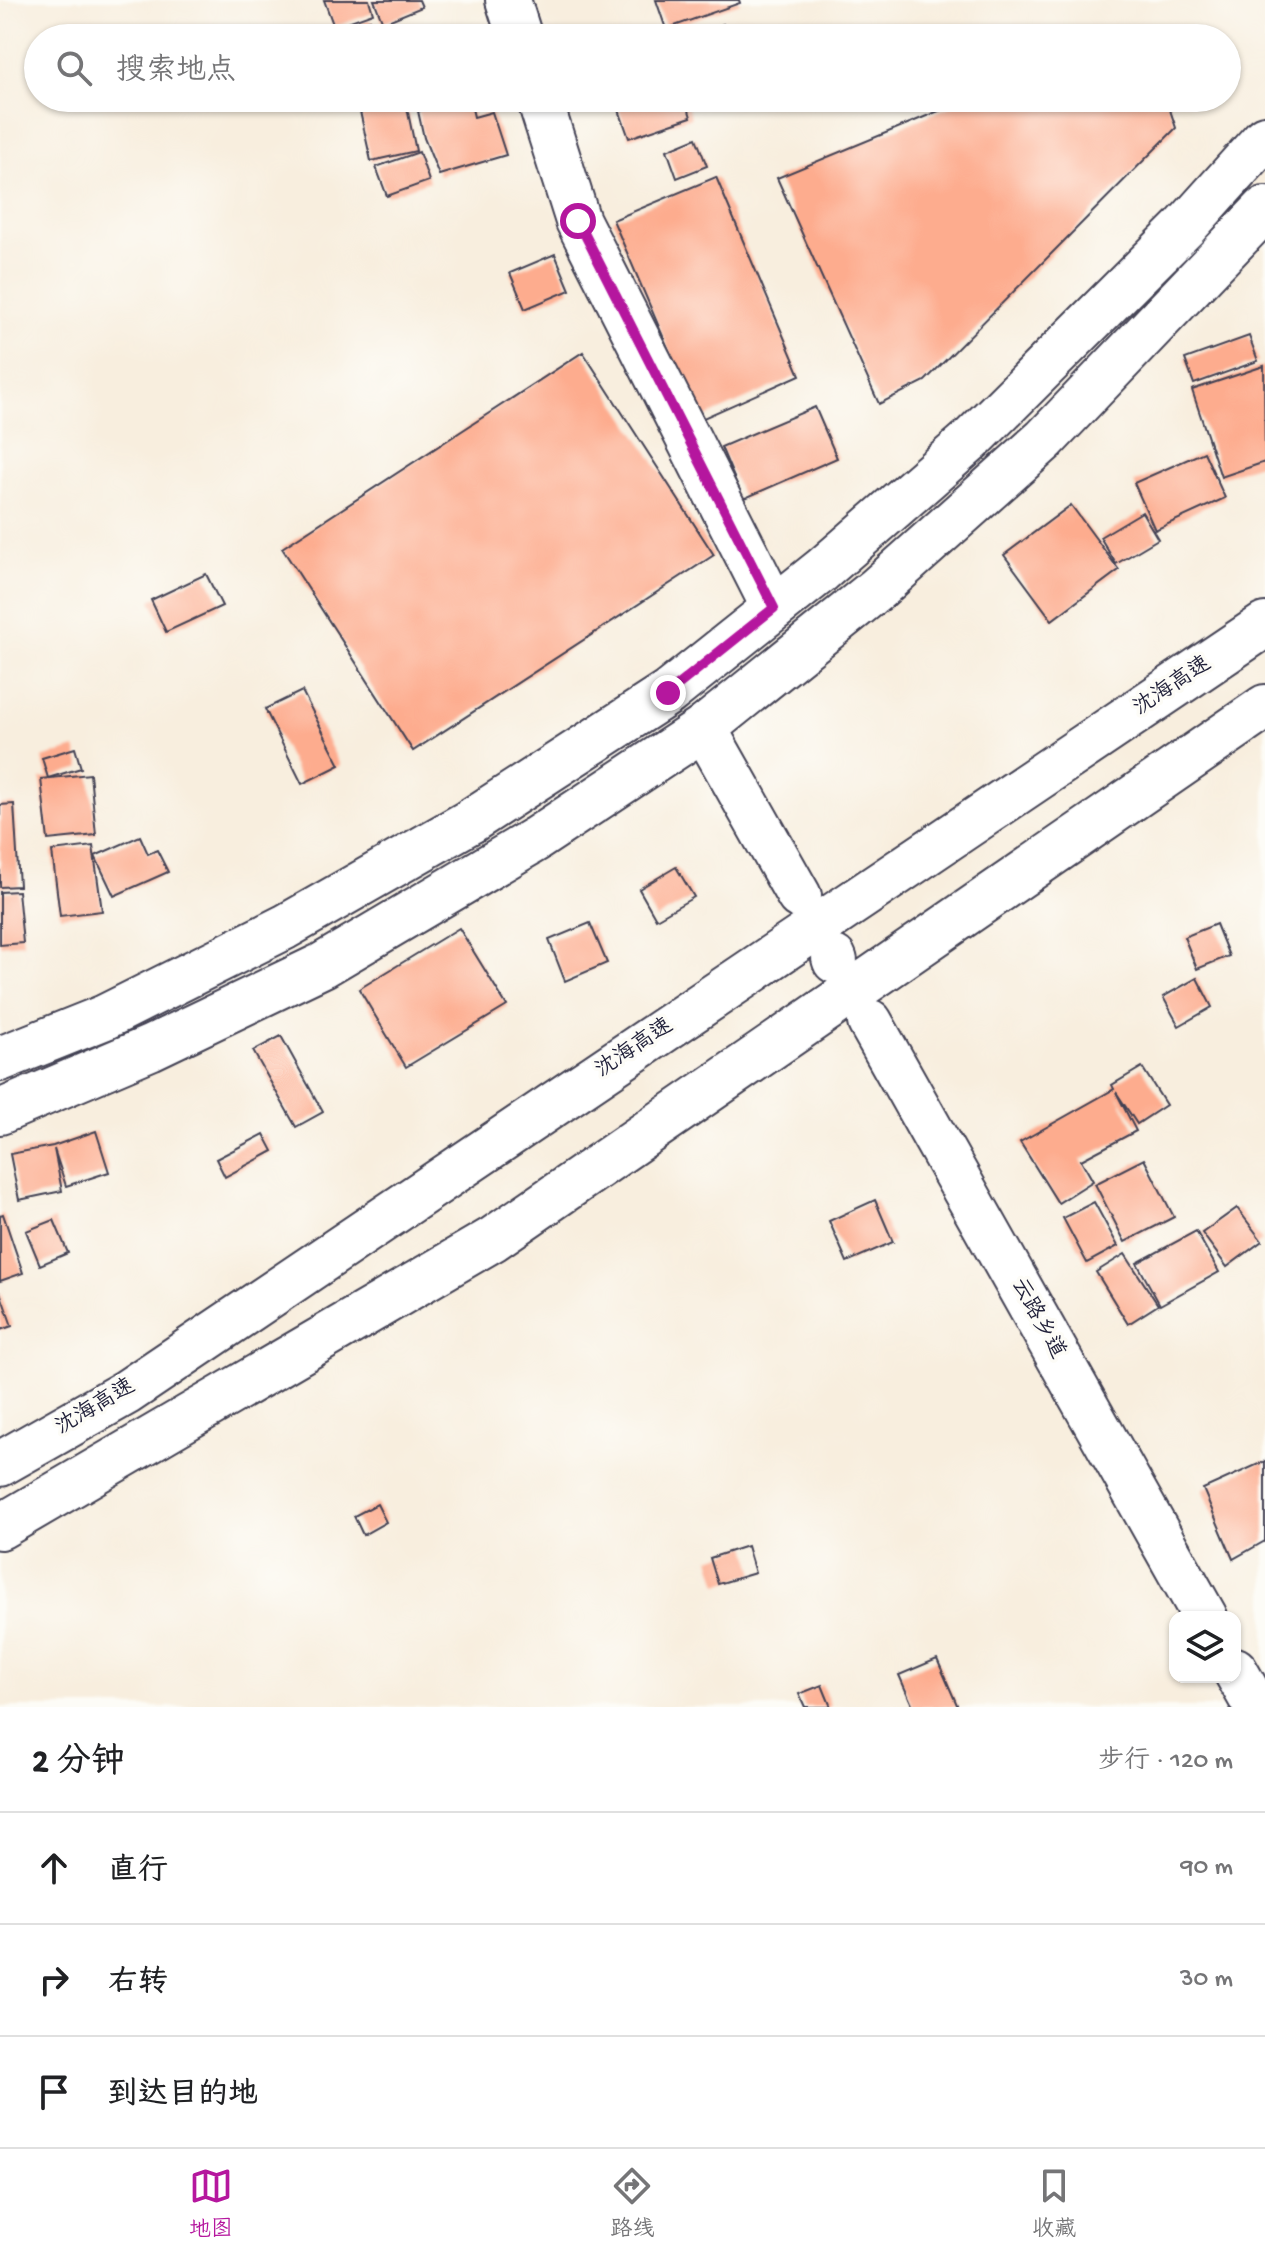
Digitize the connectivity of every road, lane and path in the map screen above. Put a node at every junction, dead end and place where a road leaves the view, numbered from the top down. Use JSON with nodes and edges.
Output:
{"nodes":[{"id":1,"x":508,"y":0,"type":"edge"},
{"id":2,"x":516,"y":24,"type":"edge"},
{"id":3,"x":543,"y":112,"type":"edge"},
{"id":4,"x":1265,"y":138,"type":"edge"},
{"id":5,"x":1265,"y":209,"type":"edge"},
{"id":6,"x":774,"y":608,"type":"junction"},
{"id":7,"x":1265,"y":625,"type":"edge"},
{"id":8,"x":1265,"y":707,"type":"edge"},
{"id":9,"x":704,"y":728,"type":"junction"},
{"id":10,"x":799,"y":896,"type":"dead end"},
{"id":11,"x":870,"y":1022,"type":"dead end"},
{"id":12,"x":0,"y":1059,"type":"edge"},
{"id":13,"x":0,"y":1112,"type":"edge"},
{"id":14,"x":0,"y":1464,"type":"edge"},
{"id":15,"x":0,"y":1527,"type":"edge"},
{"id":16,"x":1202,"y":1611,"type":"edge"},
{"id":17,"x":1241,"y":1681,"type":"edge"},
{"id":18,"x":1256,"y":1707,"type":"edge"}],
"edges":[{"from":1,"to":2,"type":"main road"},
{"from":3,"to":6,"type":"main road"},
{"from":4,"to":6,"type":"main road"},
{"from":5,"to":9,"type":"main road"},
{"from":6,"to":12,"type":"main road"},
{"from":7,"to":14,"type":"main road","name":"沈海高速"},
{"from":8,"to":15,"type":"main road"},
{"from":9,"to":10,"type":"main road"},
{"from":9,"to":13,"type":"main road"},
{"from":11,"to":16,"type":"main road","name":"云路乡道"},
{"from":17,"to":18,"type":"main road"}]}
